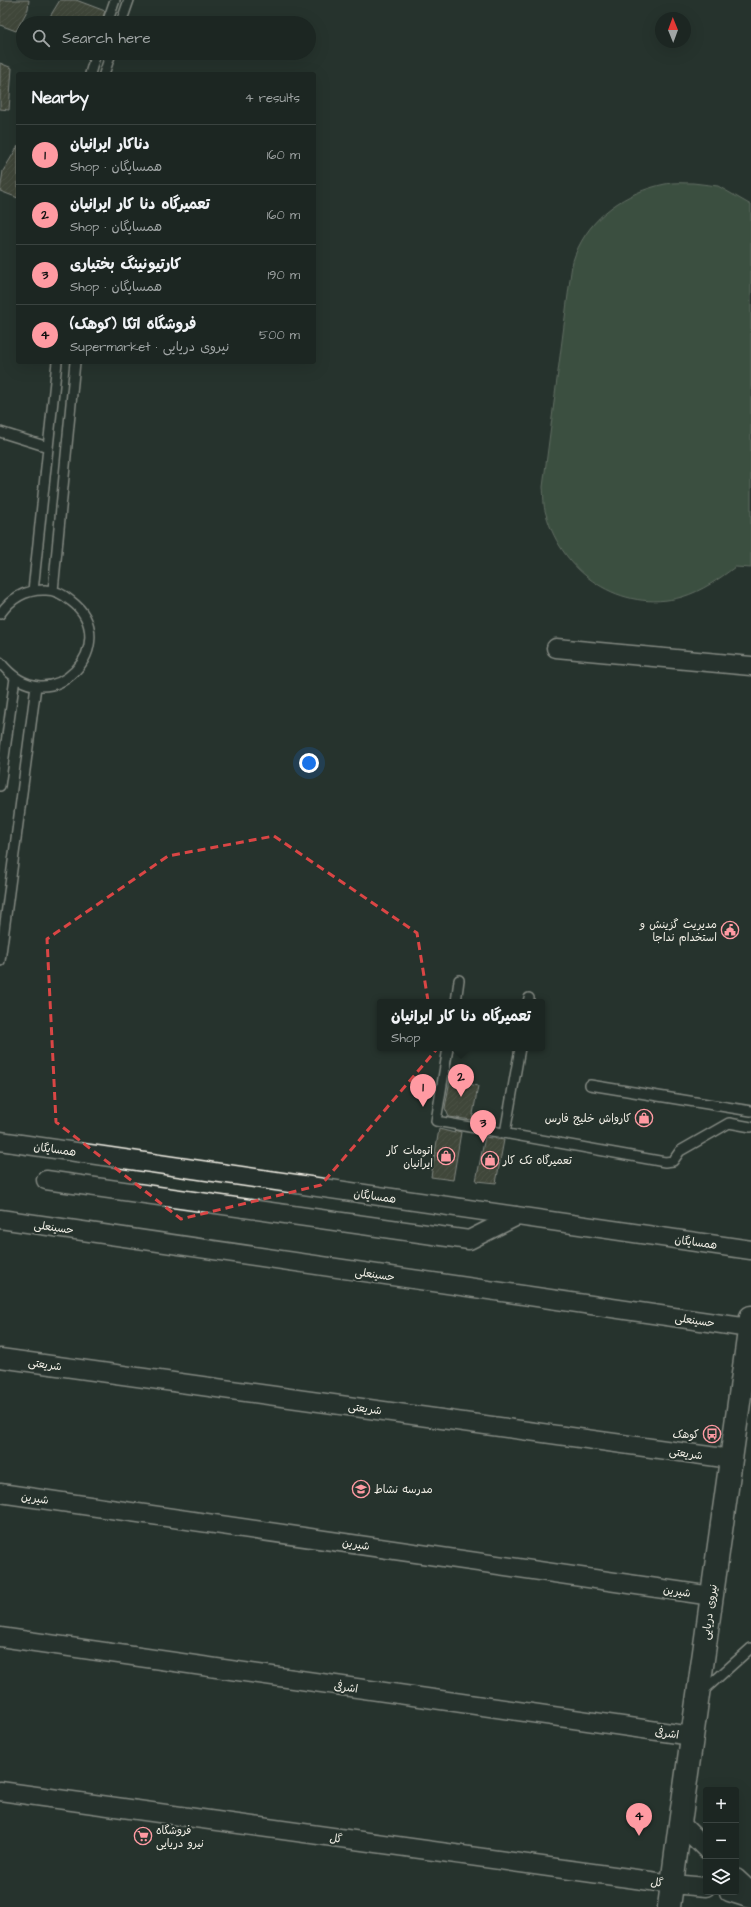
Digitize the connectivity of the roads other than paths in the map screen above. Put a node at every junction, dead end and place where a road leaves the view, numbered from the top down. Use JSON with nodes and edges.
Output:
{"nodes":[{"id":1,"x":115,"y":0,"type":"edge"},
{"id":2,"x":129,"y":0,"type":"edge"},
{"id":3,"x":109,"y":16,"type":"edge"},
{"id":4,"x":123,"y":16,"type":"edge"},
{"id":5,"x":94,"y":60,"type":"edge"},
{"id":6,"x":109,"y":60,"type":"edge"},
{"id":7,"x":90,"y":72,"type":"edge"},
{"id":8,"x":105,"y":72,"type":"edge"},
{"id":9,"x":57,"y":364,"type":"edge"},
{"id":10,"x":75,"y":364,"type":"edge"},
{"id":11,"x":0,"y":432,"type":"edge"},
{"id":12,"x":48,"y":447,"type":"junction"},
{"id":13,"x":33,"y":590,"type":"junction"},
{"id":14,"x":53,"y":591,"type":"junction"},
{"id":15,"x":0,"y":614,"type":"edge"},
{"id":16,"x":556,"y":648,"type":"dead end"},
{"id":17,"x":0,"y":662,"type":"edge"},
{"id":18,"x":751,"y":666,"type":"edge"},
{"id":19,"x":16,"y":678,"type":"junction"},
{"id":20,"x":36,"y":686,"type":"junction"},
{"id":21,"x":0,"y":786,"type":"edge"},
{"id":22,"x":0,"y":961,"type":"edge"},
{"id":23,"x":459,"y":980,"type":"dead end"},
{"id":24,"x":456,"y":999,"type":"edge"},
{"id":25,"x":448,"y":1051,"type":"edge"},
{"id":26,"x":519,"y":1051,"type":"edge"},
{"id":27,"x":590,"y":1086,"type":"dead end"},
{"id":28,"x":751,"y":1111,"type":"edge"},
{"id":29,"x":751,"y":1127,"type":"edge"},
{"id":30,"x":505,"y":1134,"type":"junction"},
{"id":31,"x":0,"y":1141,"type":"edge"},
{"id":32,"x":46,"y":1180,"type":"dead end"},
{"id":33,"x":517,"y":1216,"type":"junction"},
{"id":34,"x":0,"y":1219,"type":"edge"},
{"id":35,"x":751,"y":1250,"type":"edge"},
{"id":36,"x":750,"y":1323,"type":"edge"},
{"id":37,"x":0,"y":1358,"type":"edge"},
{"id":38,"x":731,"y":1459,"type":"junction"},
{"id":39,"x":0,"y":1493,"type":"edge"},
{"id":40,"x":712,"y":1596,"type":"junction"},
{"id":41,"x":0,"y":1637,"type":"edge"},
{"id":42,"x":751,"y":1648,"type":"edge"},
{"id":43,"x":698,"y":1696,"type":"junction"},
{"id":44,"x":692,"y":1736,"type":"junction"},
{"id":45,"x":0,"y":1791,"type":"edge"},
{"id":46,"x":680,"y":1823,"type":"junction"},
{"id":47,"x":703,"y":1846,"type":"edge"},
{"id":48,"x":739,"y":1881,"type":"edge"},
{"id":49,"x":672,"y":1884,"type":"junction"},
{"id":50,"x":703,"y":1887,"type":"edge"},
{"id":51,"x":751,"y":1892,"type":"edge"},
{"id":52,"x":738,"y":1895,"type":"edge"},
{"id":53,"x":751,"y":1899,"type":"edge"},
{"id":54,"x":669,"y":1907,"type":"edge"}],
"edges":[{"from":1,"to":3,"type":"lane"},
{"from":2,"to":4,"type":"lane"},
{"from":5,"to":7,"type":"lane"},
{"from":6,"to":8,"type":"lane"},
{"from":9,"to":12,"type":"lane"},
{"from":10,"to":14,"type":"lane"},
{"from":11,"to":12,"type":"lane"},
{"from":12,"to":13,"type":"lane"},
{"from":13,"to":14,"type":"lane"},
{"from":13,"to":15,"type":"lane"},
{"from":14,"to":20,"type":"lane"},
{"from":16,"to":18,"type":"street"},
{"from":17,"to":19,"type":"lane"},
{"from":19,"to":20,"type":"lane"},
{"from":19,"to":21,"type":"lane"},
{"from":20,"to":22,"type":"lane"},
{"from":23,"to":24,"type":"lane"},
{"from":25,"to":30,"type":"lane"},
{"from":26,"to":30,"type":"lane"},
{"from":27,"to":28,"type":"lane"},
{"from":29,"to":30,"type":"lane"},
{"from":31,"to":33,"type":"street","name":"همسایگان"},
{"from":32,"to":33,"type":"street"},
{"from":33,"to":35,"type":"street","name":"همسایگان"},
{"from":34,"to":36,"type":"street","name":"حسینعلی"},
{"from":36,"to":38,"type":"main road","name":"نیروی دریایی"},
{"from":37,"to":38,"type":"street","name":"شریعتی"},
{"from":38,"to":40,"type":"main road","name":"نیروی دریایی"},
{"from":39,"to":40,"type":"street","name":"شیرین"},
{"from":40,"to":43,"type":"main road","name":"نیروی دریایی"},
{"from":41,"to":44,"type":"street","name":"اشرفی"},
{"from":42,"to":43,"type":"lane"},
{"from":43,"to":44,"type":"main road","name":"نیروی دریایی"},
{"from":44,"to":46,"type":"main road","name":"نیروی دریایی"},
{"from":45,"to":49,"type":"street","name":"گل"},
{"from":46,"to":47,"type":"street"},
{"from":46,"to":49,"type":"main road","name":"نیروی دریایی"},
{"from":48,"to":51,"type":"street"},
{"from":49,"to":50,"type":"street","name":"گل"},
{"from":49,"to":54,"type":"main road","name":"نیروی دریایی"},
{"from":52,"to":53,"type":"street"}]}
